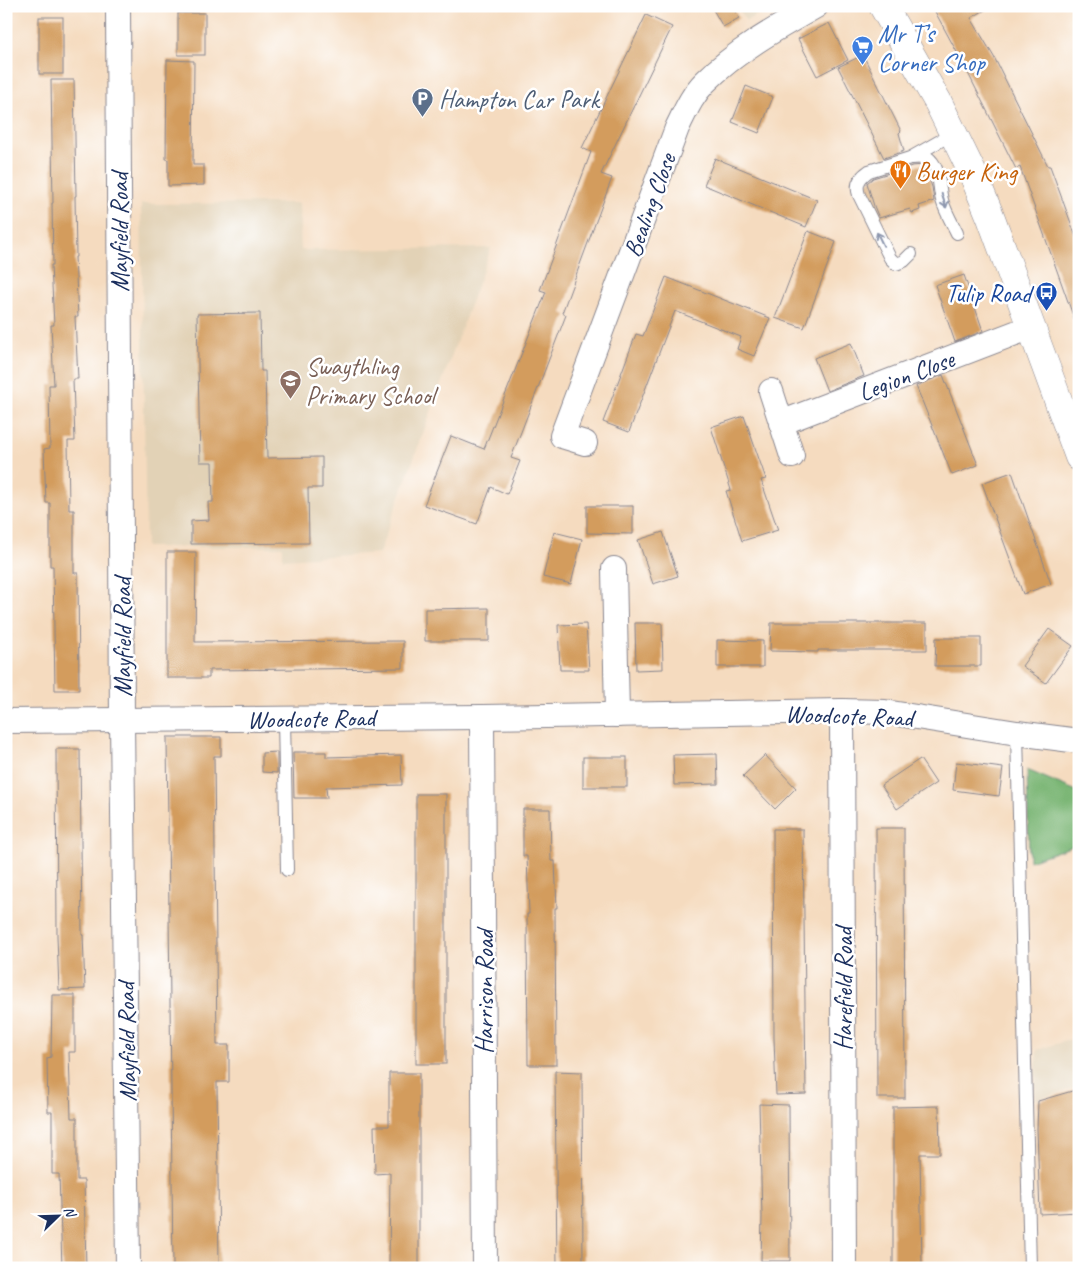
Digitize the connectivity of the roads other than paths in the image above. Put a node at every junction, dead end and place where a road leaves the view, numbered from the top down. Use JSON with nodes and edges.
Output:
{"nodes":[{"id":1,"x":118,"y":6,"type":"edge"},
{"id":2,"x":816,"y":6,"type":"edge"},
{"id":3,"x":883,"y":6,"type":"edge"},
{"id":4,"x":954,"y":133,"type":"junction"},
{"id":5,"x":910,"y":158,"type":"junction"},
{"id":6,"x":957,"y":233,"type":"dead end"},
{"id":7,"x":911,"y":254,"type":"dead end"},
{"id":8,"x":1031,"y":327,"type":"junction"},
{"id":9,"x":771,"y":392,"type":"dead end"},
{"id":10,"x":781,"y":422,"type":"junction"},
{"id":11,"x":584,"y":443,"type":"dead end"},
{"id":12,"x":792,"y":456,"type":"dead end"},
{"id":13,"x":1079,"y":457,"type":"edge"},
{"id":14,"x":614,"y":569,"type":"dead end"},
{"id":15,"x":842,"y":711,"type":"junction"},
{"id":16,"x":617,"y":715,"type":"junction"},
{"id":17,"x":482,"y":717,"type":"junction"},
{"id":18,"x":284,"y":719,"type":"junction"},
{"id":19,"x":122,"y":720,"type":"junction"},
{"id":20,"x":6,"y":721,"type":"edge"},
{"id":21,"x":1017,"y":733,"type":"junction"},
{"id":22,"x":1079,"y":741,"type":"edge"},
{"id":23,"x":288,"y":870,"type":"dead end"},
{"id":24,"x":128,"y":1268,"type":"edge"},
{"id":25,"x":485,"y":1268,"type":"edge"},
{"id":26,"x":844,"y":1268,"type":"edge"},
{"id":27,"x":1030,"y":1268,"type":"edge"}],
"edges":[{"from":1,"to":19,"type":"street","name":"Mayfield Road"},
{"from":2,"to":11,"type":"street","name":"Bealing Close"},
{"from":3,"to":4,"type":"main road"},
{"from":4,"to":5,"type":"lane"},
{"from":4,"to":8,"type":"main road"},
{"from":5,"to":6,"type":"lane","one_way":true},
{"from":7,"to":5,"type":"lane","one_way":true},
{"from":8,"to":10,"type":"street","name":"Legion Close"},
{"from":8,"to":13,"type":"main road"},
{"from":9,"to":10,"type":"street"},
{"from":10,"to":12,"type":"street"},
{"from":14,"to":16,"type":"street"},
{"from":15,"to":16,"type":"street","name":"Woodcote Road"},
{"from":15,"to":21,"type":"street","name":"Woodcote Road"},
{"from":15,"to":26,"type":"street","name":"Harefield Road"},
{"from":16,"to":17,"type":"street","name":"Woodcote Road"},
{"from":17,"to":18,"type":"street","name":"Woodcote Road"},
{"from":17,"to":25,"type":"street","name":"Harrison Road"},
{"from":18,"to":19,"type":"street","name":"Woodcote Road"},
{"from":18,"to":23,"type":"lane"},
{"from":19,"to":20,"type":"street","name":"Woodcote Road"},
{"from":19,"to":24,"type":"street","name":"Mayfield Road"},
{"from":21,"to":22,"type":"street","name":"Woodcote Road"},
{"from":21,"to":27,"type":"lane"}]}
